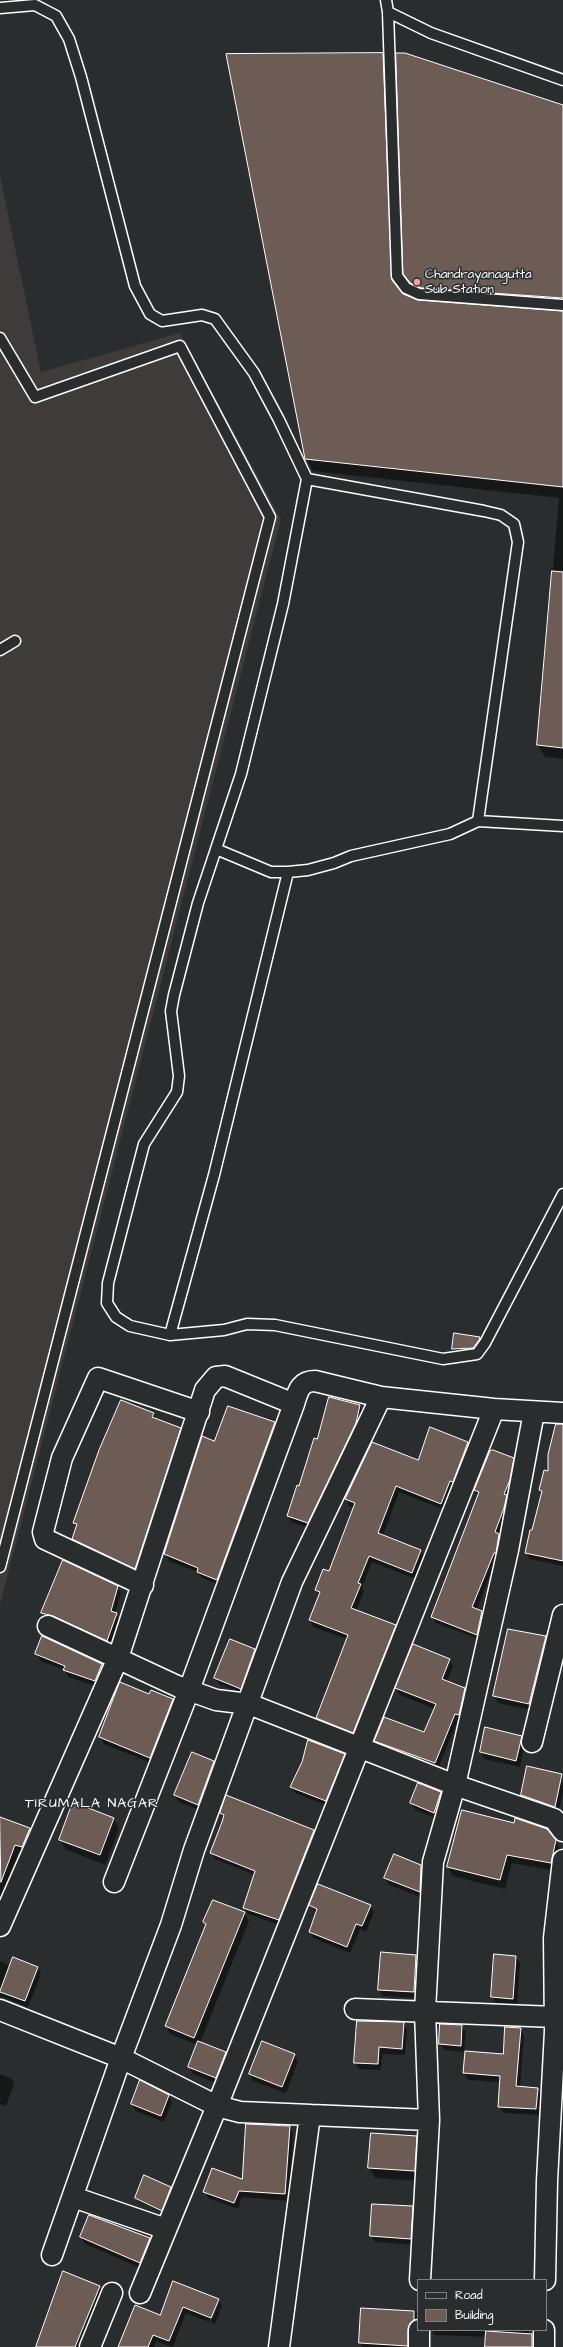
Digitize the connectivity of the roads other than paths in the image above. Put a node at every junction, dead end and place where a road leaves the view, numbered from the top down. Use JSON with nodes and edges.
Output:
{"nodes":[{"id":1,"x":386,"y":0,"type":"edge"},
{"id":2,"x":0,"y":8,"type":"edge"},
{"id":3,"x":388,"y":12,"type":"junction"},
{"id":4,"x":563,"y":80,"type":"edge"},
{"id":5,"x":563,"y":305,"type":"edge"},
{"id":6,"x":0,"y":338,"type":"edge"},
{"id":7,"x":307,"y":479,"type":"junction"},
{"id":8,"x":15,"y":641,"type":"dead end"},
{"id":9,"x":0,"y":650,"type":"edge"},
{"id":10,"x":478,"y":821,"type":"junction"},
{"id":11,"x":563,"y":826,"type":"edge"},
{"id":12,"x":216,"y":849,"type":"junction"},
{"id":13,"x":288,"y":872,"type":"junction"},
{"id":14,"x":563,"y":1194,"type":"edge"},
{"id":15,"x":170,"y":1335,"type":"junction"},
{"id":16,"x":381,"y":1397,"type":"junction"},
{"id":17,"x":294,"y":1404,"type":"junction"},
{"id":18,"x":494,"y":1409,"type":"junction"},
{"id":19,"x":198,"y":1412,"type":"junction"},
{"id":20,"x":534,"y":1412,"type":"junction"},
{"id":21,"x":563,"y":1413,"type":"edge"},
{"id":22,"x":3,"y":1542,"type":"edge"},
{"id":23,"x":0,"y":1567,"type":"edge"},
{"id":24,"x":143,"y":1585,"type":"junction"},
{"id":25,"x":563,"y":1616,"type":"edge"},
{"id":26,"x":48,"y":1626,"type":"dead end"},
{"id":27,"x":118,"y":1658,"type":"junction"},
{"id":28,"x":189,"y":1690,"type":"junction"},
{"id":29,"x":249,"y":1704,"type":"junction"},
{"id":30,"x":532,"y":1742,"type":"dead end"},
{"id":31,"x":359,"y":1747,"type":"junction"},
{"id":32,"x":455,"y":1785,"type":"junction"},
{"id":33,"x":560,"y":1823,"type":"edge"},
{"id":34,"x":563,"y":1860,"type":"edge"},
{"id":35,"x":114,"y":1882,"type":"dead end"},
{"id":36,"x":0,"y":1926,"type":"edge"},
{"id":37,"x":355,"y":2009,"type":"dead end"},
{"id":38,"x":0,"y":2010,"type":"edge"},
{"id":39,"x":425,"y":2011,"type":"junction"},
{"id":40,"x":555,"y":2017,"type":"junction"},
{"id":41,"x":121,"y":2058,"type":"junction"},
{"id":42,"x":558,"y":2059,"type":"edge"},
{"id":43,"x":217,"y":2106,"type":"junction"},
{"id":44,"x":310,"y":2115,"type":"junction"},
{"id":45,"x":429,"y":2120,"type":"junction"},
{"id":46,"x":555,"y":2182,"type":"edge"},
{"id":47,"x":73,"y":2197,"type":"junction"},
{"id":48,"x":166,"y":2229,"type":"junction"},
{"id":49,"x":52,"y":2255,"type":"dead end"},
{"id":50,"x":420,"y":2279,"type":"edge"},
{"id":51,"x":545,"y":2279,"type":"edge"},
{"id":52,"x":112,"y":2293,"type":"dead end"},
{"id":53,"x":140,"y":2293,"type":"dead end"},
{"id":54,"x":419,"y":2331,"type":"edge"},
{"id":55,"x":544,"y":2331,"type":"edge"},
{"id":56,"x":90,"y":2347,"type":"edge"},
{"id":57,"x":279,"y":2347,"type":"edge"},
{"id":58,"x":419,"y":2347,"type":"edge"},
{"id":59,"x":544,"y":2347,"type":"edge"}],
"edges":[{"from":1,"to":3,"type":"lane"},
{"from":2,"to":7,"type":"lane"},
{"from":3,"to":4,"type":"lane"},
{"from":3,"to":5,"type":"lane"},
{"from":6,"to":22,"type":"lane"},
{"from":7,"to":10,"type":"lane"},
{"from":7,"to":12,"type":"lane"},
{"from":8,"to":9,"type":"lane"},
{"from":10,"to":11,"type":"lane"},
{"from":10,"to":13,"type":"lane"},
{"from":12,"to":13,"type":"lane"},
{"from":12,"to":15,"type":"lane"},
{"from":13,"to":15,"type":"lane"},
{"from":14,"to":15,"type":"lane"},
{"from":16,"to":17,"type":"street"},
{"from":16,"to":18,"type":"street"},
{"from":16,"to":29,"type":"street"},
{"from":17,"to":19,"type":"street"},
{"from":17,"to":28,"type":"street"},
{"from":18,"to":20,"type":"street"},
{"from":18,"to":31,"type":"street"},
{"from":19,"to":24,"type":"street"},
{"from":19,"to":24,"type":"street"},
{"from":20,"to":21,"type":"street"},
{"from":20,"to":32,"type":"street"},
{"from":22,"to":23,"type":"lane"},
{"from":24,"to":27,"type":"street"},
{"from":25,"to":30,"type":"street"},
{"from":26,"to":27,"type":"street"},
{"from":27,"to":28,"type":"street"},
{"from":27,"to":36,"type":"street"},
{"from":28,"to":29,"type":"street"},
{"from":28,"to":35,"type":"street"},
{"from":29,"to":31,"type":"street"},
{"from":29,"to":41,"type":"street"},
{"from":31,"to":32,"type":"street"},
{"from":31,"to":43,"type":"street"},
{"from":32,"to":33,"type":"street"},
{"from":32,"to":39,"type":"street"},
{"from":34,"to":40,"type":"street"},
{"from":37,"to":39,"type":"street"},
{"from":38,"to":41,"type":"street"},
{"from":39,"to":40,"type":"street"},
{"from":39,"to":45,"type":"street"},
{"from":40,"to":42,"type":"street"},
{"from":41,"to":43,"type":"street"},
{"from":41,"to":47,"type":"street"},
{"from":42,"to":46,"type":"street"},
{"from":43,"to":44,"type":"street"},
{"from":43,"to":48,"type":"street"},
{"from":44,"to":45,"type":"street"},
{"from":44,"to":57,"type":"street"},
{"from":45,"to":50,"type":"street"},
{"from":46,"to":51,"type":"street"},
{"from":47,"to":48,"type":"street"},
{"from":47,"to":49,"type":"street"},
{"from":48,"to":53,"type":"street"},
{"from":52,"to":56,"type":"street"},
{"from":54,"to":58,"type":"street"},
{"from":55,"to":59,"type":"street"}]}
